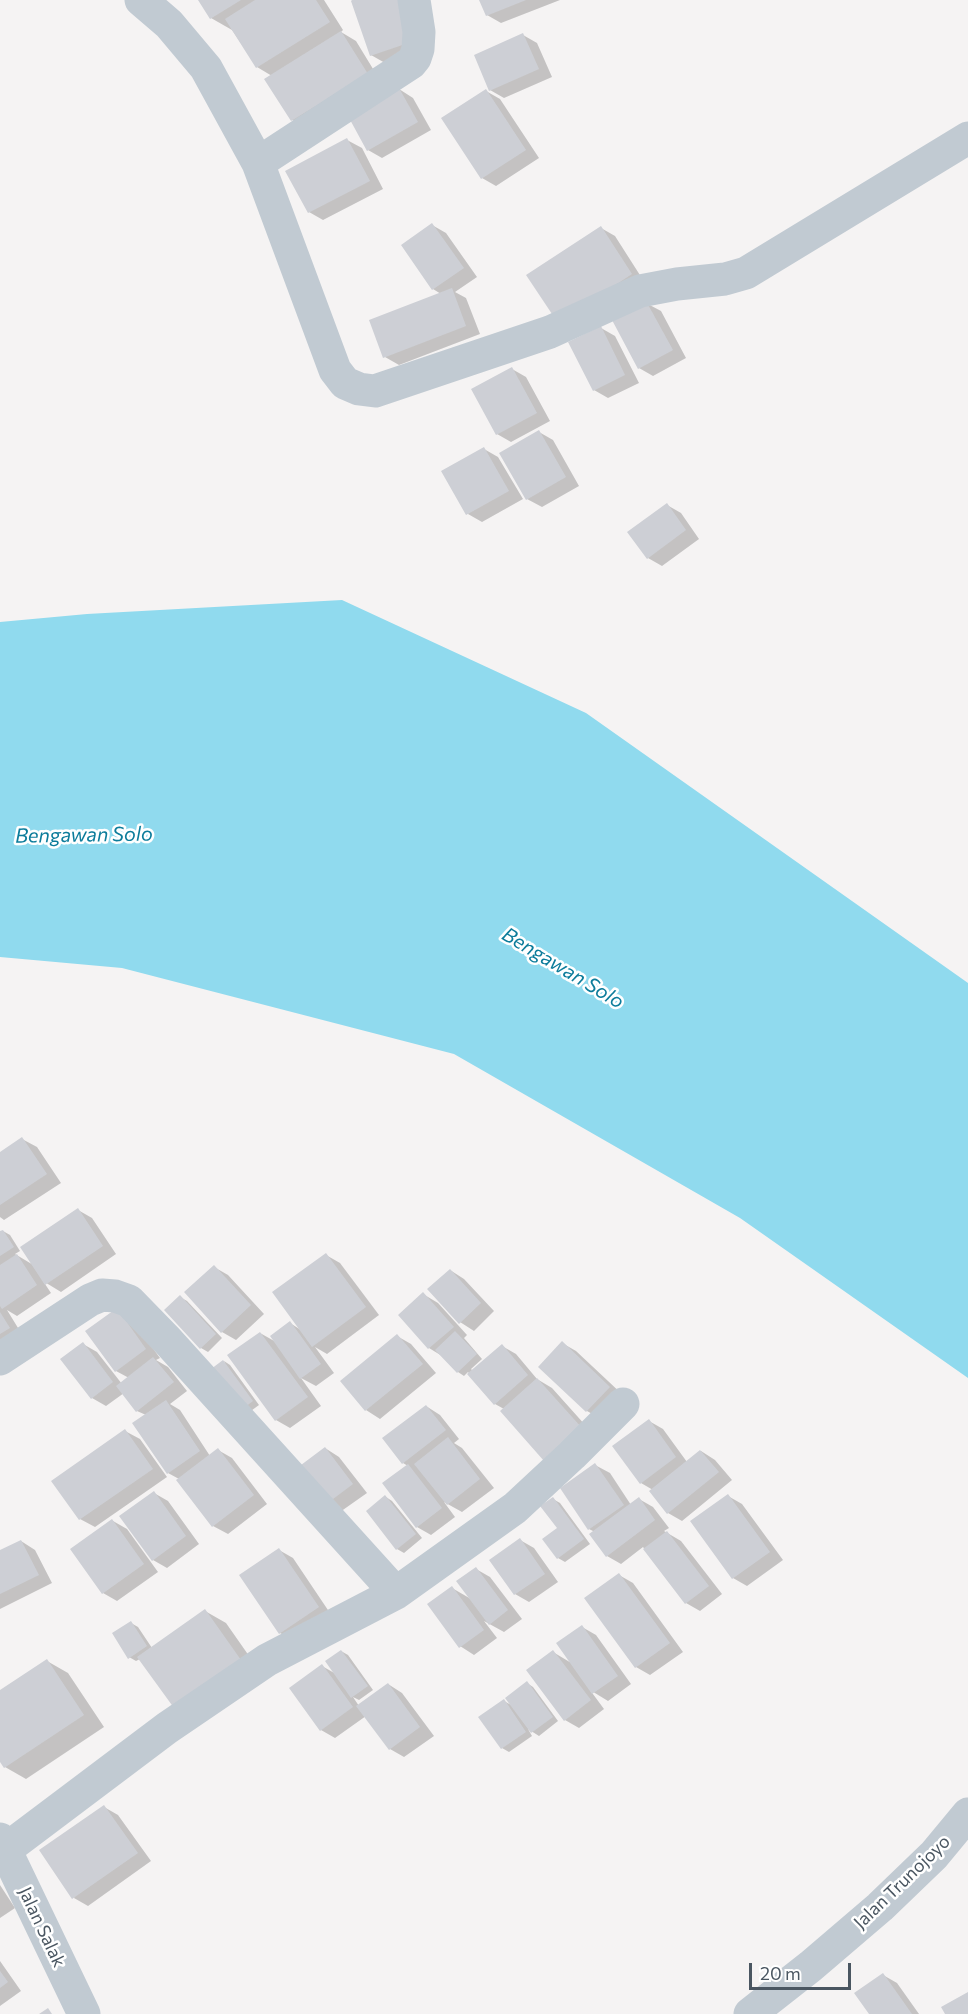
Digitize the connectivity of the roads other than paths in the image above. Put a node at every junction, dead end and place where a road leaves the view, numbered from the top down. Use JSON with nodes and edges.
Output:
{"nodes":[{"id":1,"x":141,"y":0,"type":"edge"},
{"id":2,"x":414,"y":0,"type":"edge"},
{"id":3,"x":968,"y":138,"type":"edge"},
{"id":4,"x":258,"y":163,"type":"junction"},
{"id":5,"x":0,"y":1359,"type":"edge"},
{"id":6,"x":623,"y":1404,"type":"dead end"},
{"id":7,"x":396,"y":1593,"type":"junction"},
{"id":8,"x":968,"y":1814,"type":"edge"},
{"id":9,"x":3,"y":1845,"type":"edge"},
{"id":10,"x":84,"y":2014,"type":"edge"},
{"id":11,"x":750,"y":2014,"type":"edge"}],
"edges":[{"from":1,"to":4,"type":"street"},
{"from":2,"to":4,"type":"street"},
{"from":3,"to":4,"type":"street"},
{"from":5,"to":7,"type":"street"},
{"from":6,"to":7,"type":"street"},
{"from":7,"to":9,"type":"street"},
{"from":8,"to":11,"type":"street","name":"Jalan Trunojoyo"},
{"from":9,"to":10,"type":"street","name":"Jalan Salak"}]}
